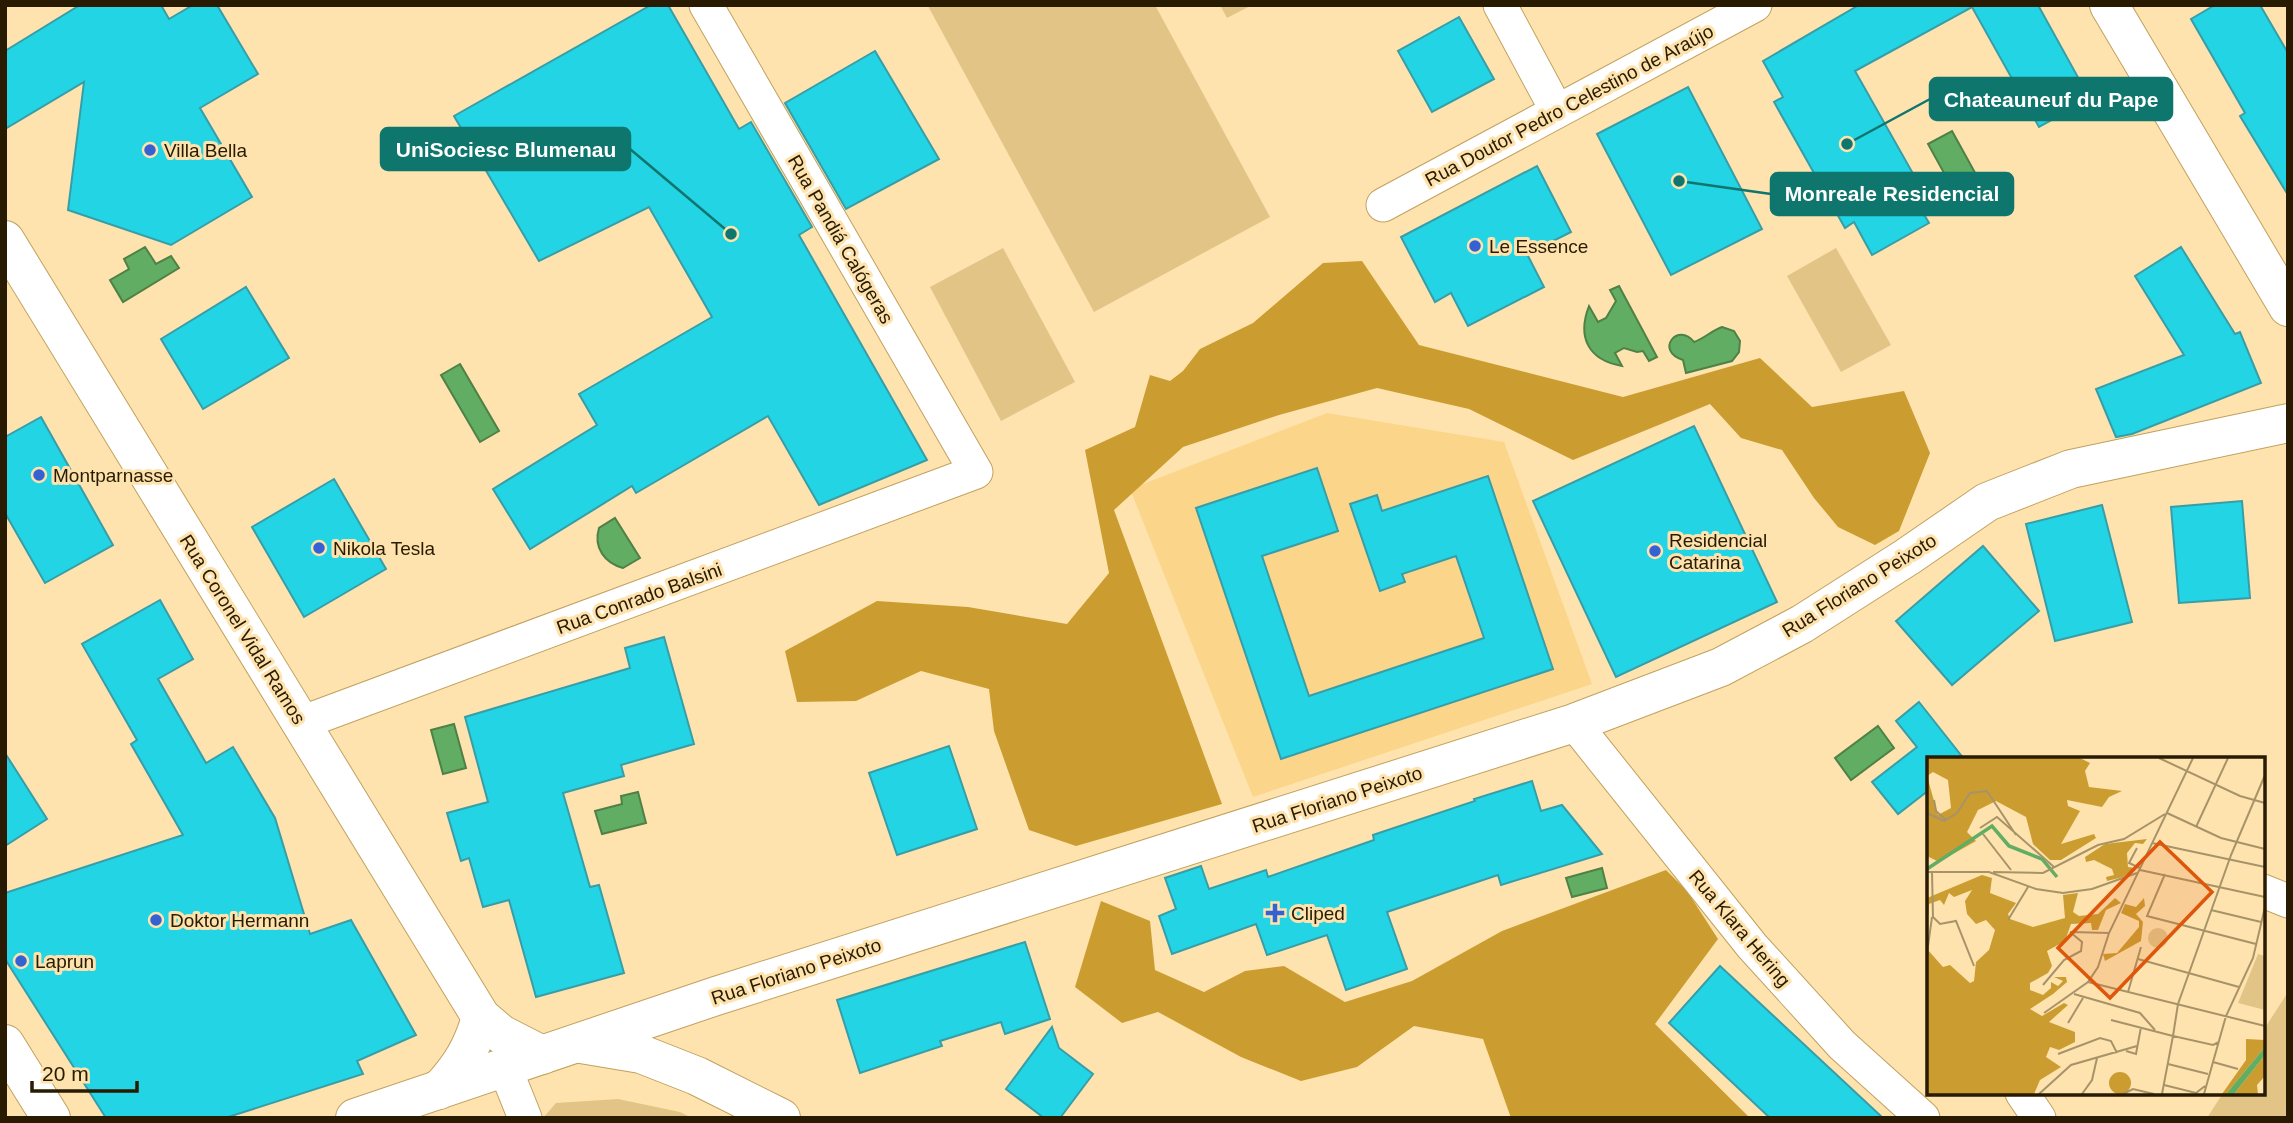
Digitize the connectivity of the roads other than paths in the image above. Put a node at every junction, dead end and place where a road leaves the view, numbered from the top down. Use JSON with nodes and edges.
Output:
{"nodes":[{"id":1,"x":706,"y":5,"type":"edge"},
{"id":2,"x":1500,"y":5,"type":"edge"},
{"id":3,"x":1755,"y":5,"type":"edge"},
{"id":4,"x":2109,"y":5,"type":"edge"},
{"id":5,"x":1557,"y":111,"type":"junction"},
{"id":6,"x":1383,"y":205,"type":"dead end"},
{"id":7,"x":5,"y":240,"type":"edge"},
{"id":8,"x":2288,"y":307,"type":"edge"},
{"id":9,"x":2288,"y":423,"type":"edge"},
{"id":10,"x":976,"y":472,"type":"joint"},
{"id":11,"x":301,"y":723,"type":"junction"},
{"id":12,"x":1574,"y":723,"type":"junction"},
{"id":13,"x":2265,"y":892,"type":"edge"},
{"id":14,"x":2288,"y":901,"type":"edge"},
{"id":15,"x":481,"y":1017,"type":"junction"},
{"id":16,"x":579,"y":1043,"type":"junction"},
{"id":17,"x":5,"y":1044,"type":"edge"},
{"id":18,"x":542,"y":1055,"type":"junction"},
{"id":19,"x":505,"y":1068,"type":"junction"},
{"id":20,"x":439,"y":1090,"type":"junction"},
{"id":21,"x":2023,"y":1095,"type":"edge"},
{"id":22,"x":51,"y":1118,"type":"edge"},
{"id":23,"x":355,"y":1118,"type":"edge"},
{"id":24,"x":526,"y":1118,"type":"edge"},
{"id":25,"x":781,"y":1118,"type":"edge"},
{"id":26,"x":1923,"y":1118,"type":"edge"},
{"id":27,"x":2039,"y":1118,"type":"edge"}],
"edges":[{"from":1,"to":10,"type":"street","name":"Rua Pandiá Calógeras"},
{"from":2,"to":5,"type":"street"},
{"from":3,"to":5,"type":"street","name":"Rua Doutor Pedro Celestino de Araújo"},
{"from":4,"to":8,"type":"street"},
{"from":5,"to":6,"type":"street","name":"Rua Doutor Pedro Celestino de Araújo"},
{"from":7,"to":11,"type":"street","name":"Rua Coronel Vidal Ramos"},
{"from":9,"to":12,"type":"street","name":"Rua Floriano Peixoto"},
{"from":10,"to":11,"type":"street","name":"Rua Conrado Balsini"},
{"from":11,"to":15,"type":"street","name":"Rua Coronel Vidal Ramos"},
{"from":12,"to":16,"type":"street","name":"Rua Floriano Peixoto"},
{"from":12,"to":26,"type":"street","name":"Rua Klara Hering"},
{"from":13,"to":14,"type":"street"},
{"from":15,"to":18,"type":"street","name":"Rua Coronel Vidal Ramos"},
{"from":15,"to":20,"type":"street"},
{"from":16,"to":18,"type":"street","name":"Rua Floriano Peixoto"},
{"from":16,"to":25,"type":"street"},
{"from":17,"to":22,"type":"street"},
{"from":18,"to":19,"type":"street","name":"Rua Floriano Peixoto"},
{"from":19,"to":20,"type":"street","name":"Rua Floriano Peixoto"},
{"from":19,"to":24,"type":"street"},
{"from":20,"to":23,"type":"street","name":"Rua Floriano Peixoto"},
{"from":21,"to":27,"type":"street"}]}
